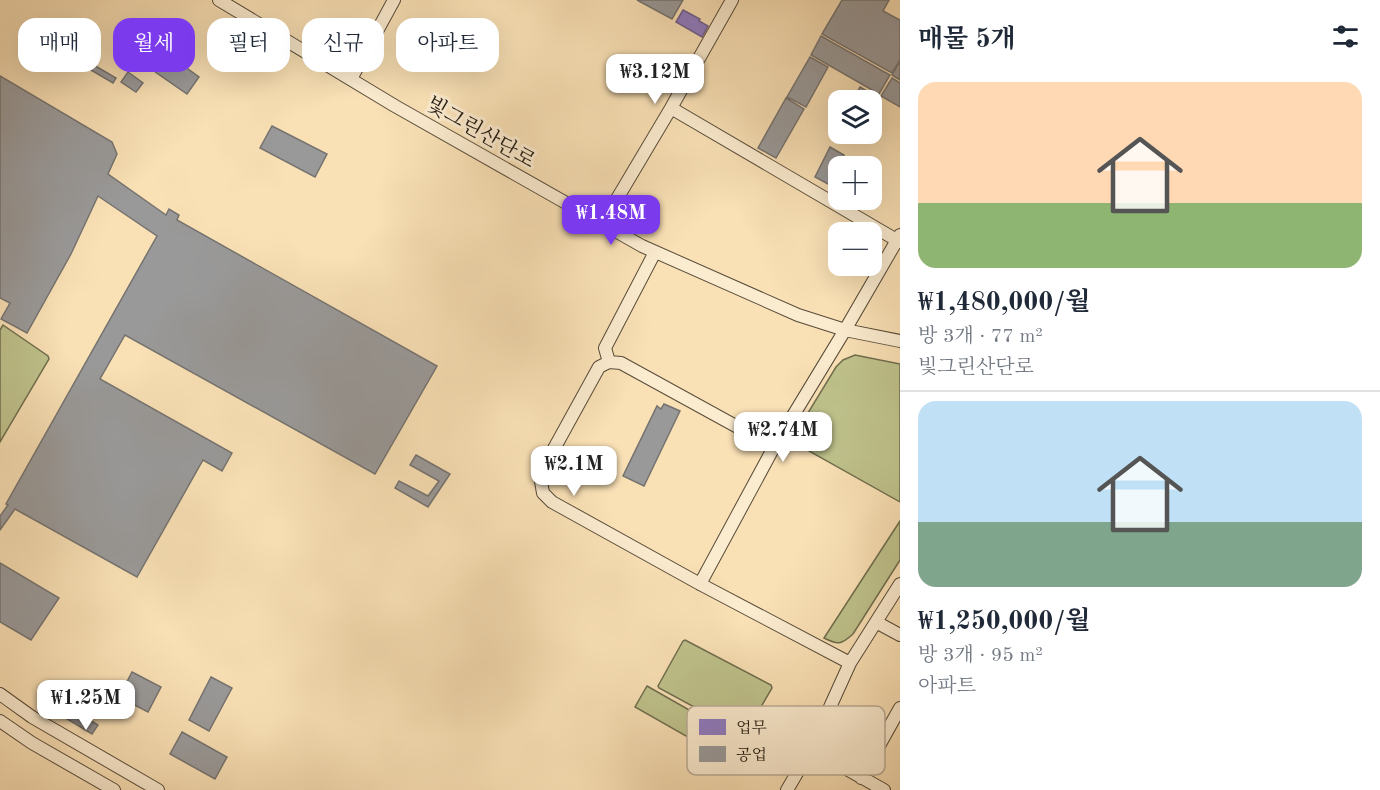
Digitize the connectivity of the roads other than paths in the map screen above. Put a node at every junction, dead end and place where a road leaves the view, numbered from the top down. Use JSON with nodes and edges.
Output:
{"nodes":[{"id":1,"x":219,"y":0,"type":"edge"},
{"id":2,"x":394,"y":0,"type":"edge"},
{"id":3,"x":732,"y":0,"type":"edge"},
{"id":4,"x":351,"y":79,"type":"junction"},
{"id":5,"x":671,"y":108,"type":"junction"},
{"id":6,"x":603,"y":224,"type":"junction"},
{"id":7,"x":899,"y":239,"type":"edge"},
{"id":8,"x":655,"y":252,"type":"junction"},
{"id":9,"x":845,"y":330,"type":"junction"},
{"id":10,"x":900,"y":341,"type":"edge"},
{"id":11,"x":609,"y":362,"type":"junction"},
{"id":12,"x":774,"y":447,"type":"junction"},
{"id":13,"x":700,"y":584,"type":"junction"},
{"id":14,"x":900,"y":584,"type":"edge"},
{"id":15,"x":876,"y":622,"type":"junction"},
{"id":16,"x":900,"y":635,"type":"edge"},
{"id":17,"x":850,"y":663,"type":"junction"},
{"id":18,"x":0,"y":694,"type":"edge"},
{"id":19,"x":830,"y":706,"type":"edge"},
{"id":20,"x":900,"y":708,"type":"edge"},
{"id":21,"x":0,"y":721,"type":"edge"},
{"id":22,"x":885,"y":735,"type":"edge"},
{"id":23,"x":796,"y":775,"type":"edge"},
{"id":24,"x":856,"y":775,"type":"edge"},
{"id":25,"x":863,"y":775,"type":"edge"},
{"id":26,"x":861,"y":778,"type":"junction"},
{"id":27,"x":114,"y":790,"type":"edge"},
{"id":28,"x":158,"y":790,"type":"edge"},
{"id":29,"x":787,"y":790,"type":"edge"},
{"id":30,"x":884,"y":790,"type":"edge"}],
"edges":[{"from":1,"to":4,"type":"street","name":"빛그린산단로"},
{"from":2,"to":4,"type":"street"},
{"from":3,"to":5,"type":"street"},
{"from":4,"to":6,"type":"street","name":"빛그린산단로"},
{"from":5,"to":6,"type":"street"},
{"from":5,"to":7,"type":"street"},
{"from":6,"to":8,"type":"street","name":"빛그린산단로"},
{"from":7,"to":9,"type":"street"},
{"from":8,"to":9,"type":"street","name":"빛그린산단로"},
{"from":8,"to":11,"type":"street"},
{"from":9,"to":10,"type":"street","name":"빛그린산단로"},
{"from":9,"to":12,"type":"street"},
{"from":11,"to":12,"type":"street"},
{"from":11,"to":13,"type":"street"},
{"from":12,"to":13,"type":"street"},
{"from":13,"to":17,"type":"street"},
{"from":14,"to":15,"type":"street"},
{"from":15,"to":16,"type":"street"},
{"from":15,"to":17,"type":"street"},
{"from":17,"to":19,"type":"street"},
{"from":18,"to":28,"type":"street"},
{"from":20,"to":22,"type":"street"},
{"from":21,"to":27,"type":"street"},
{"from":23,"to":29,"type":"street"},
{"from":24,"to":26,"type":"street"},
{"from":25,"to":26,"type":"street"},
{"from":26,"to":30,"type":"street"}]}
